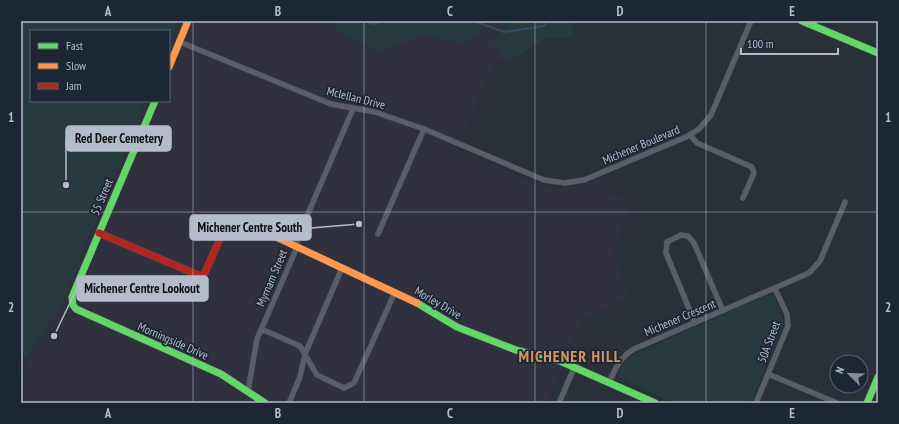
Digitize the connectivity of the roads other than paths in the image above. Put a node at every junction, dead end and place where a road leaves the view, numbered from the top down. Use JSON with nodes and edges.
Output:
{"nodes":[{"id":1,"x":188,"y":21,"type":"edge"},
{"id":2,"x":751,"y":21,"type":"edge"},
{"id":3,"x":802,"y":21,"type":"edge"},
{"id":4,"x":180,"y":42,"type":"junction"},
{"id":5,"x":878,"y":53,"type":"edge"},
{"id":6,"x":170,"y":65,"type":"edge"},
{"id":7,"x":155,"y":102,"type":"edge"},
{"id":8,"x":353,"y":109,"type":"junction"},
{"id":9,"x":424,"y":129,"type":"junction"},
{"id":10,"x":690,"y":135,"type":"junction"},
{"id":11,"x":476,"y":152,"type":"joint"},
{"id":12,"x":743,"y":198,"type":"dead end"},
{"id":13,"x":845,"y":202,"type":"dead end"},
{"id":14,"x":99,"y":233,"type":"junction"},
{"id":15,"x":378,"y":234,"type":"dead end"},
{"id":16,"x":296,"y":246,"type":"junction"},
{"id":17,"x":342,"y":268,"type":"junction"},
{"id":18,"x":775,"y":289,"type":"junction"},
{"id":19,"x":395,"y":292,"type":"junction"},
{"id":20,"x":72,"y":302,"type":"joint"},
{"id":21,"x":723,"y":311,"type":"junction"},
{"id":22,"x":695,"y":323,"type":"junction"},
{"id":23,"x":261,"y":329,"type":"junction"},
{"id":24,"x":305,"y":354,"type":"junction"},
{"id":25,"x":574,"y":368,"type":"junction"},
{"id":26,"x":768,"y":374,"type":"junction"},
{"id":27,"x":878,"y":377,"type":"edge"},
{"id":28,"x":609,"y":383,"type":"junction"},
{"id":29,"x":248,"y":391,"type":"junction"},
{"id":30,"x":265,"y":403,"type":"edge"},
{"id":31,"x":289,"y":403,"type":"edge"},
{"id":32,"x":559,"y":403,"type":"edge"},
{"id":33,"x":655,"y":403,"type":"edge"},
{"id":34,"x":756,"y":403,"type":"edge"},
{"id":35,"x":837,"y":403,"type":"edge"},
{"id":36,"x":867,"y":403,"type":"edge"}],
"edges":[{"from":1,"to":4,"type":"street"},
{"from":2,"to":10,"type":"street","name":"Michener Boulevard"},
{"from":3,"to":5,"type":"street"},
{"from":4,"to":6,"type":"street"},
{"from":4,"to":8,"type":"street","name":"Mclellan Drive"},
{"from":7,"to":14,"type":"street","name":"55 Street"},
{"from":8,"to":9,"type":"street","name":"Mclellan Drive"},
{"from":8,"to":16,"type":"street","name":"Myrnam Street"},
{"from":9,"to":11,"type":"street","name":"Mclellan Drive"},
{"from":9,"to":15,"type":"street"},
{"from":10,"to":11,"type":"street","name":"Michener Boulevard"},
{"from":10,"to":12,"type":"street"},
{"from":13,"to":18,"type":"street","name":"Michener Crescent"},
{"from":14,"to":16,"type":"street","name":"Morley Drive"},
{"from":14,"to":20,"type":"street","name":"55 Street"},
{"from":16,"to":17,"type":"street","name":"Morley Drive"},
{"from":16,"to":23,"type":"street","name":"Myrnam Street"},
{"from":17,"to":19,"type":"street","name":"Morley Drive"},
{"from":17,"to":24,"type":"street"},
{"from":18,"to":21,"type":"street","name":"Michener Crescent"},
{"from":18,"to":26,"type":"street","name":"50A Street"},
{"from":19,"to":24,"type":"street"},
{"from":19,"to":25,"type":"street","name":"Morley Drive"},
{"from":20,"to":29,"type":"street","name":"Morningside Drive"},
{"from":21,"to":22,"type":"street","name":"Michener Crescent"},
{"from":21,"to":22,"type":"street"},
{"from":22,"to":28,"type":"street","name":"Michener Crescent"},
{"from":23,"to":24,"type":"street"},
{"from":23,"to":29,"type":"street","name":"Myrnam Street"},
{"from":24,"to":31,"type":"street"},
{"from":25,"to":28,"type":"street","name":"Morley Drive"},
{"from":25,"to":32,"type":"street"},
{"from":26,"to":34,"type":"street","name":"50A Street"},
{"from":26,"to":35,"type":"street"},
{"from":27,"to":36,"type":"street"},
{"from":28,"to":33,"type":"street","name":"Morley Drive"},
{"from":29,"to":30,"type":"street","name":"Morningside Drive"}]}
